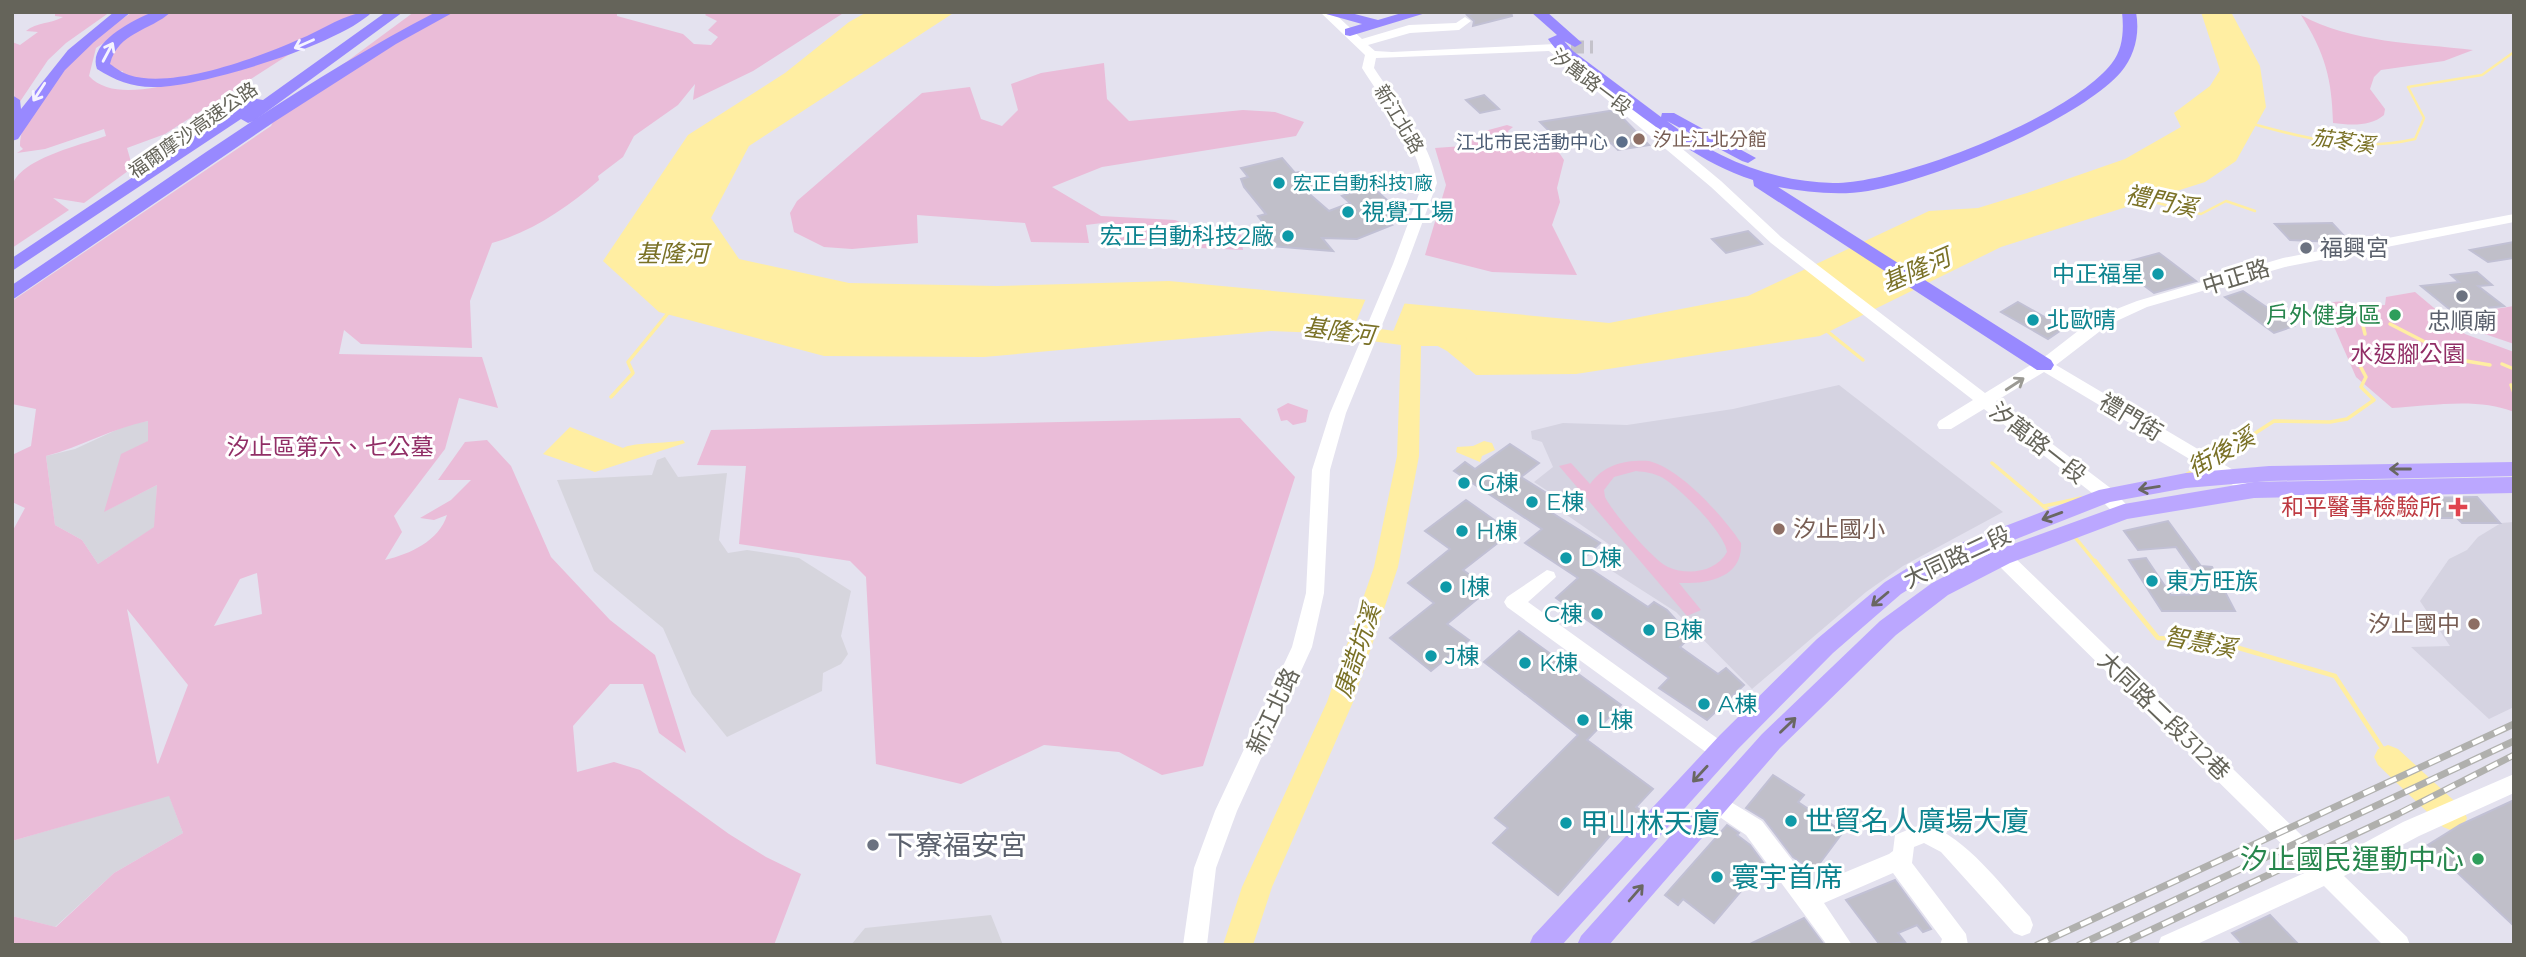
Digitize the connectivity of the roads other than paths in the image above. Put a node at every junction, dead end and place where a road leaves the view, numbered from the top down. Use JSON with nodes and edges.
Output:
{"nodes":[{"id":1,"x":124,"y":12,"type":"edge"},
{"id":2,"x":164,"y":12,"type":"edge"},
{"id":3,"x":365,"y":12,"type":"edge"},
{"id":4,"x":381,"y":12,"type":"edge"},
{"id":5,"x":396,"y":12,"type":"edge"},
{"id":6,"x":412,"y":12,"type":"edge"},
{"id":7,"x":447,"y":12,"type":"edge"},
{"id":8,"x":1326,"y":12,"type":"edge"},
{"id":9,"x":1422,"y":12,"type":"edge"},
{"id":10,"x":1523,"y":12,"type":"edge"},
{"id":11,"x":1538,"y":12,"type":"edge"},
{"id":12,"x":2120,"y":12,"type":"edge"},
{"id":13,"x":2129,"y":12,"type":"edge"},
{"id":14,"x":1399,"y":19,"type":"junction"},
{"id":15,"x":1465,"y":22,"type":"dead end"},
{"id":16,"x":1350,"y":32,"type":"junction"},
{"id":17,"x":1367,"y":48,"type":"junction"},
{"id":18,"x":1602,"y":74,"type":"junction"},
{"id":19,"x":12,"y":100,"type":"edge"},
{"id":20,"x":1668,"y":116,"type":"junction"},
{"id":21,"x":268,"y":119,"type":"junction"},
{"id":22,"x":15,"y":132,"type":"edge"},
{"id":23,"x":2514,"y":218,"type":"edge"},
{"id":24,"x":12,"y":266,"type":"edge"},
{"id":25,"x":12,"y":279,"type":"edge"},
{"id":26,"x":12,"y":294,"type":"edge"},
{"id":27,"x":2044,"y":365,"type":"junction"},
{"id":28,"x":1986,"y":402,"type":"junction"},
{"id":29,"x":1945,"y":425,"type":"dead end"},
{"id":30,"x":2216,"y":467,"type":"junction"},
{"id":31,"x":2514,"y":469,"type":"edge"},
{"id":32,"x":2475,"y":477,"type":"junction"},
{"id":33,"x":2514,"y":485,"type":"edge"},
{"id":34,"x":2254,"y":490,"type":"junction"},
{"id":35,"x":2098,"y":502,"type":"junction"},
{"id":36,"x":1982,"y":542,"type":"junction"},
{"id":37,"x":2003,"y":557,"type":"junction"},
{"id":38,"x":1548,"y":576,"type":"dead end"},
{"id":39,"x":1725,"y":747,"type":"junction"},
{"id":40,"x":1759,"y":757,"type":"junction"},
{"id":41,"x":2514,"y":782,"type":"edge"},
{"id":42,"x":1716,"y":802,"type":"junction"},
{"id":43,"x":1897,"y":861,"type":"junction"},
{"id":44,"x":2327,"y":874,"type":"junction"},
{"id":45,"x":1808,"y":899,"type":"junction"},
{"id":46,"x":2022,"y":925,"type":"dead end"},
{"id":47,"x":1195,"y":945,"type":"edge"},
{"id":48,"x":1543,"y":945,"type":"edge"},
{"id":49,"x":1591,"y":945,"type":"edge"},
{"id":50,"x":1841,"y":945,"type":"edge"},
{"id":51,"x":1951,"y":945,"type":"edge"},
{"id":52,"x":2169,"y":945,"type":"edge"},
{"id":53,"x":2399,"y":945,"type":"edge"}],
"edges":[{"from":1,"to":22,"type":"highway","one_way":true},
{"from":3,"to":2,"type":"highway","one_way":true},
{"from":4,"to":24,"type":"highway","name":"福爾摩沙高速公路"},
{"from":5,"to":25,"type":"highway","name":"福爾摩沙高速公路"},
{"from":6,"to":21,"type":"highway"},
{"from":7,"to":21,"type":"highway"},
{"from":8,"to":14,"type":"highway"},
{"from":8,"to":16,"type":"street"},
{"from":9,"to":14,"type":"highway"},
{"from":10,"to":18,"type":"highway"},
{"from":11,"to":18,"type":"highway"},
{"from":12,"to":20,"type":"highway"},
{"from":13,"to":18,"type":"highway"},
{"from":14,"to":16,"type":"highway"},
{"from":15,"to":17,"type":"street"},
{"from":16,"to":17,"type":"street"},
{"from":17,"to":28,"type":"street","name":"汐萬路一段"},
{"from":17,"to":47,"type":"street","name":"新江北路"},
{"from":18,"to":20,"type":"highway"},
{"from":19,"to":22,"type":"highway"},
{"from":20,"to":27,"type":"highway"},
{"from":21,"to":26,"type":"highway"},
{"from":23,"to":27,"type":"street","name":"中正路"},
{"from":28,"to":27,"type":"street","name":"中正路","one_way":true},
{"from":27,"to":30,"type":"street","name":"禮門街"},
{"from":28,"to":29,"type":"street","name":"中正路"},
{"from":28,"to":35,"type":"street","name":"汐萬路一段"},
{"from":32,"to":30,"type":"main road","name":"大同路二段","one_way":true},
{"from":30,"to":34,"type":"street","name":"禮門街"},
{"from":30,"to":35,"type":"main road","name":"大同路二段","one_way":true},
{"from":31,"to":32,"type":"main road","name":"大同路二段"},
{"from":32,"to":33,"type":"main road","name":"大同路二段"},
{"from":32,"to":34,"type":"main road","name":"大同路二段"},
{"from":34,"to":35,"type":"main road","name":"大同路二段"},
{"from":35,"to":36,"type":"main road","name":"大同路二段","one_way":true},
{"from":35,"to":37,"type":"main road","name":"大同路二段"},
{"from":36,"to":37,"type":"street","name":"大同路二段312巷"},
{"from":36,"to":39,"type":"main road","name":"大同路二段","one_way":true},
{"from":40,"to":37,"type":"main road","name":"大同路二段","one_way":true},
{"from":37,"to":44,"type":"street","name":"大同路二段312巷"},
{"from":38,"to":39,"type":"street"},
{"from":39,"to":40,"type":"main road"},
{"from":39,"to":48,"type":"main road","name":"大同路二段","one_way":true},
{"from":40,"to":42,"type":"main road","name":"大同路二段"},
{"from":41,"to":44,"type":"street"},
{"from":42,"to":45,"type":"street"},
{"from":49,"to":42,"type":"main road","name":"大同路二段","one_way":true},
{"from":43,"to":45,"type":"street"},
{"from":43,"to":46,"type":"street"},
{"from":43,"to":51,"type":"street"},
{"from":44,"to":52,"type":"street"},
{"from":44,"to":53,"type":"street","name":"大同路二段312巷"},
{"from":45,"to":50,"type":"street"}]}
